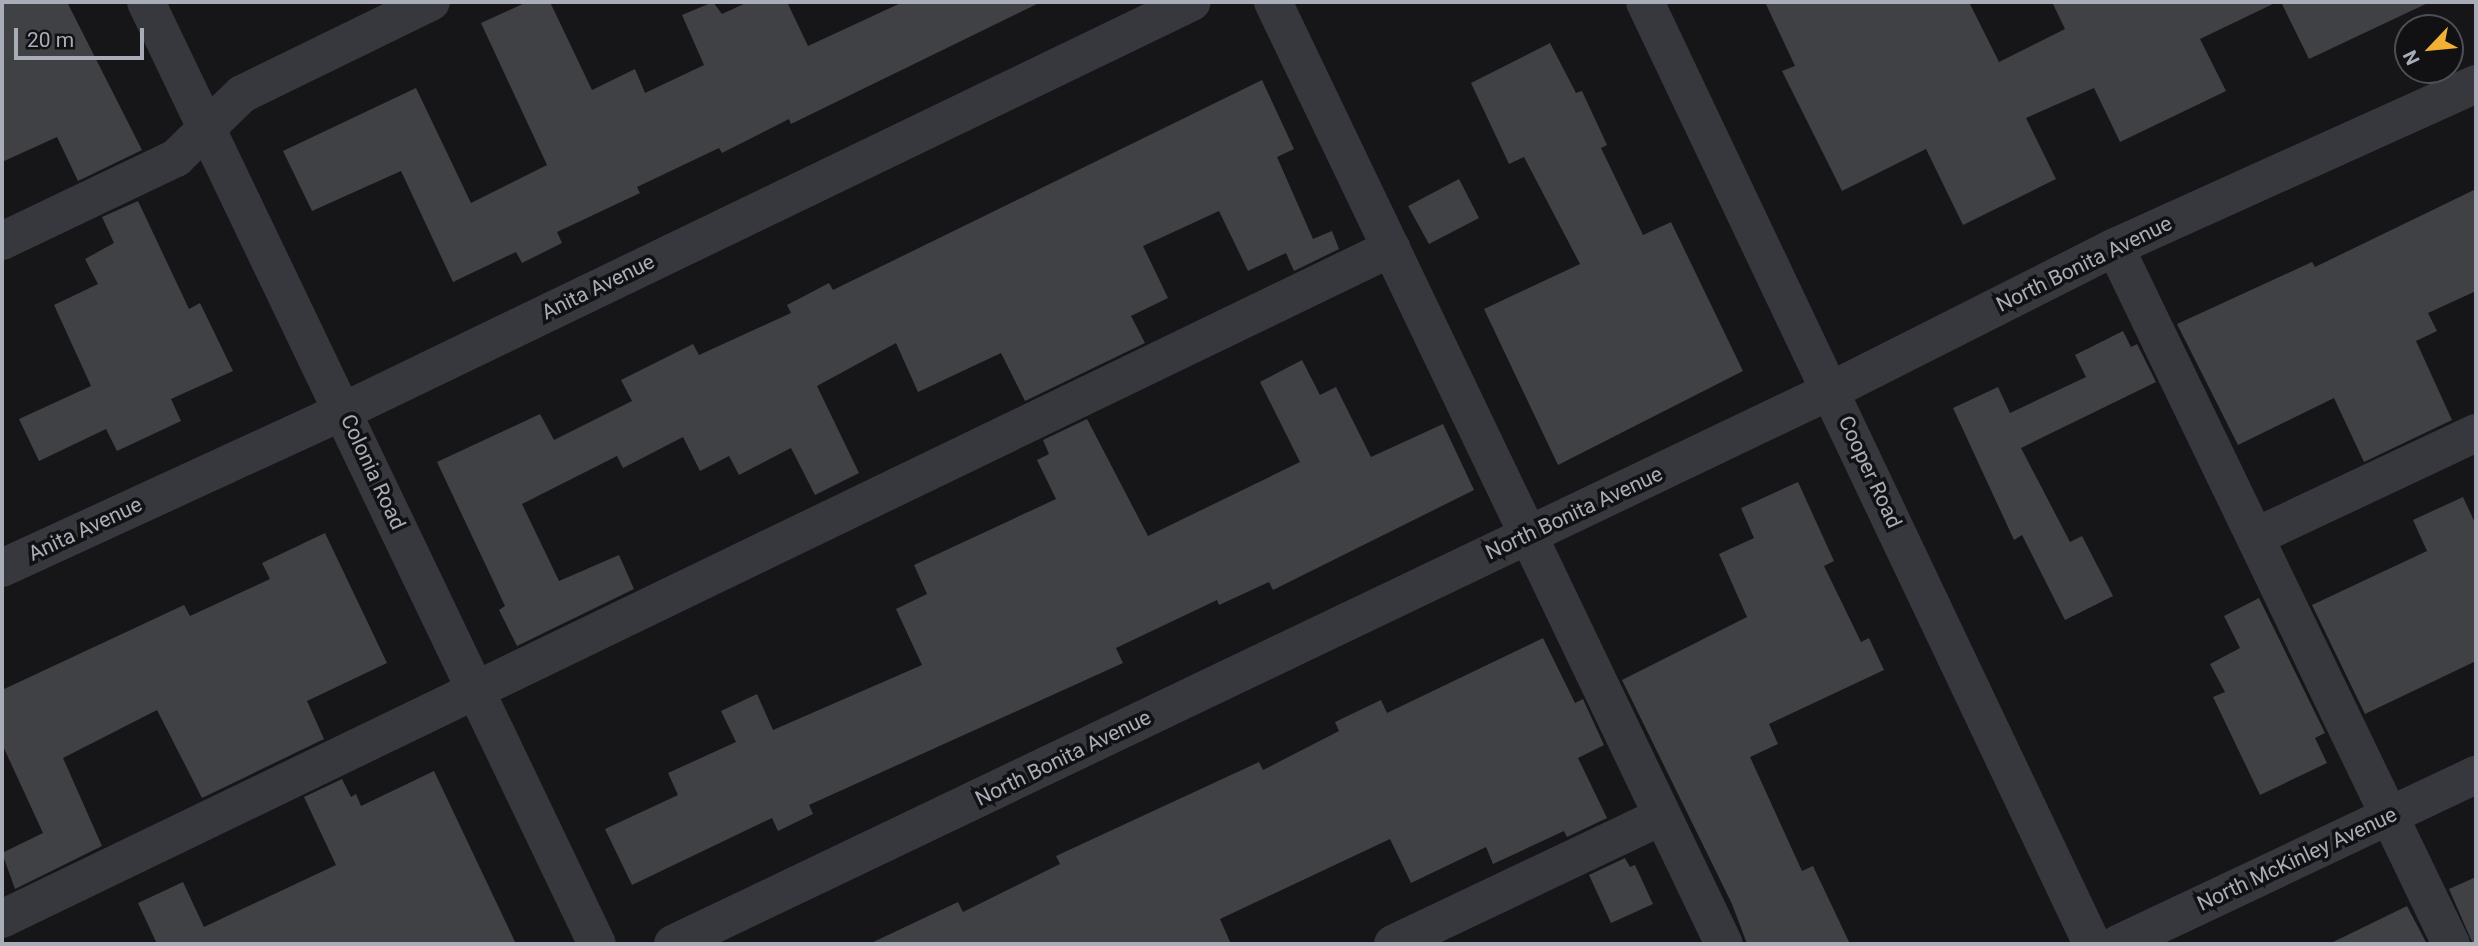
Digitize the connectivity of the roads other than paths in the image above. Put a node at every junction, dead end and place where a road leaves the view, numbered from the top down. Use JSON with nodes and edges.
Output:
{"nodes":[{"id":1,"x":146,"y":2,"type":"edge"},
{"id":2,"x":431,"y":2,"type":"edge"},
{"id":3,"x":1192,"y":2,"type":"edge"},
{"id":4,"x":1273,"y":2,"type":"edge"},
{"id":5,"x":1645,"y":2,"type":"edge"},
{"id":6,"x":2476,"y":84,"type":"edge"},
{"id":7,"x":206,"y":127,"type":"junction"},
{"id":8,"x":2,"y":241,"type":"edge"},
{"id":9,"x":2115,"y":247,"type":"junction"},
{"id":10,"x":1391,"y":248,"type":"junction"},
{"id":11,"x":1832,"y":390,"type":"junction"},
{"id":12,"x":344,"y":411,"type":"junction"},
{"id":13,"x":2476,"y":433,"type":"edge"},
{"id":14,"x":1529,"y":534,"type":"junction"},
{"id":15,"x":2257,"y":536,"type":"junction"},
{"id":16,"x":2,"y":568,"type":"edge"},
{"id":17,"x":476,"y":692,"type":"junction"},
{"id":18,"x":2476,"y":775,"type":"edge"},
{"id":19,"x":2390,"y":815,"type":"junction"},
{"id":20,"x":1662,"y":816,"type":"junction"},
{"id":21,"x":2,"y":919,"type":"edge"},
{"id":22,"x":597,"y":944,"type":"edge"},
{"id":23,"x":673,"y":944,"type":"edge"},
{"id":24,"x":1393,"y":944,"type":"edge"},
{"id":25,"x":1724,"y":944,"type":"edge"},
{"id":26,"x":2092,"y":944,"type":"edge"},
{"id":27,"x":2118,"y":944,"type":"edge"},
{"id":28,"x":2451,"y":944,"type":"edge"}],
"edges":[{"from":1,"to":7,"type":"street","name":"Colonia Road"},
{"from":2,"to":7,"type":"street"},
{"from":3,"to":12,"type":"street","name":"Anita Avenue"},
{"from":4,"to":10,"type":"street"},
{"from":5,"to":11,"type":"street","name":"Cooper Road"},
{"from":6,"to":9,"type":"street","name":"North Bonita Avenue"},
{"from":7,"to":8,"type":"street"},
{"from":7,"to":12,"type":"street","name":"Colonia Road"},
{"from":9,"to":11,"type":"street","name":"North Bonita Avenue"},
{"from":9,"to":15,"type":"street"},
{"from":10,"to":14,"type":"street"},
{"from":10,"to":17,"type":"street"},
{"from":11,"to":14,"type":"street","name":"North Bonita Avenue"},
{"from":11,"to":26,"type":"street","name":"Cooper Road"},
{"from":12,"to":16,"type":"street","name":"Anita Avenue"},
{"from":12,"to":17,"type":"street","name":"Colonia Road"},
{"from":13,"to":15,"type":"street"},
{"from":14,"to":20,"type":"street"},
{"from":14,"to":23,"type":"street","name":"North Bonita Avenue"},
{"from":15,"to":19,"type":"street"},
{"from":17,"to":21,"type":"street"},
{"from":17,"to":22,"type":"street","name":"Colonia Road"},
{"from":18,"to":19,"type":"street","name":"North McKinley Avenue"},
{"from":19,"to":27,"type":"street","name":"North McKinley Avenue"},
{"from":19,"to":28,"type":"street"},
{"from":20,"to":24,"type":"street"},
{"from":20,"to":25,"type":"street"}]}
